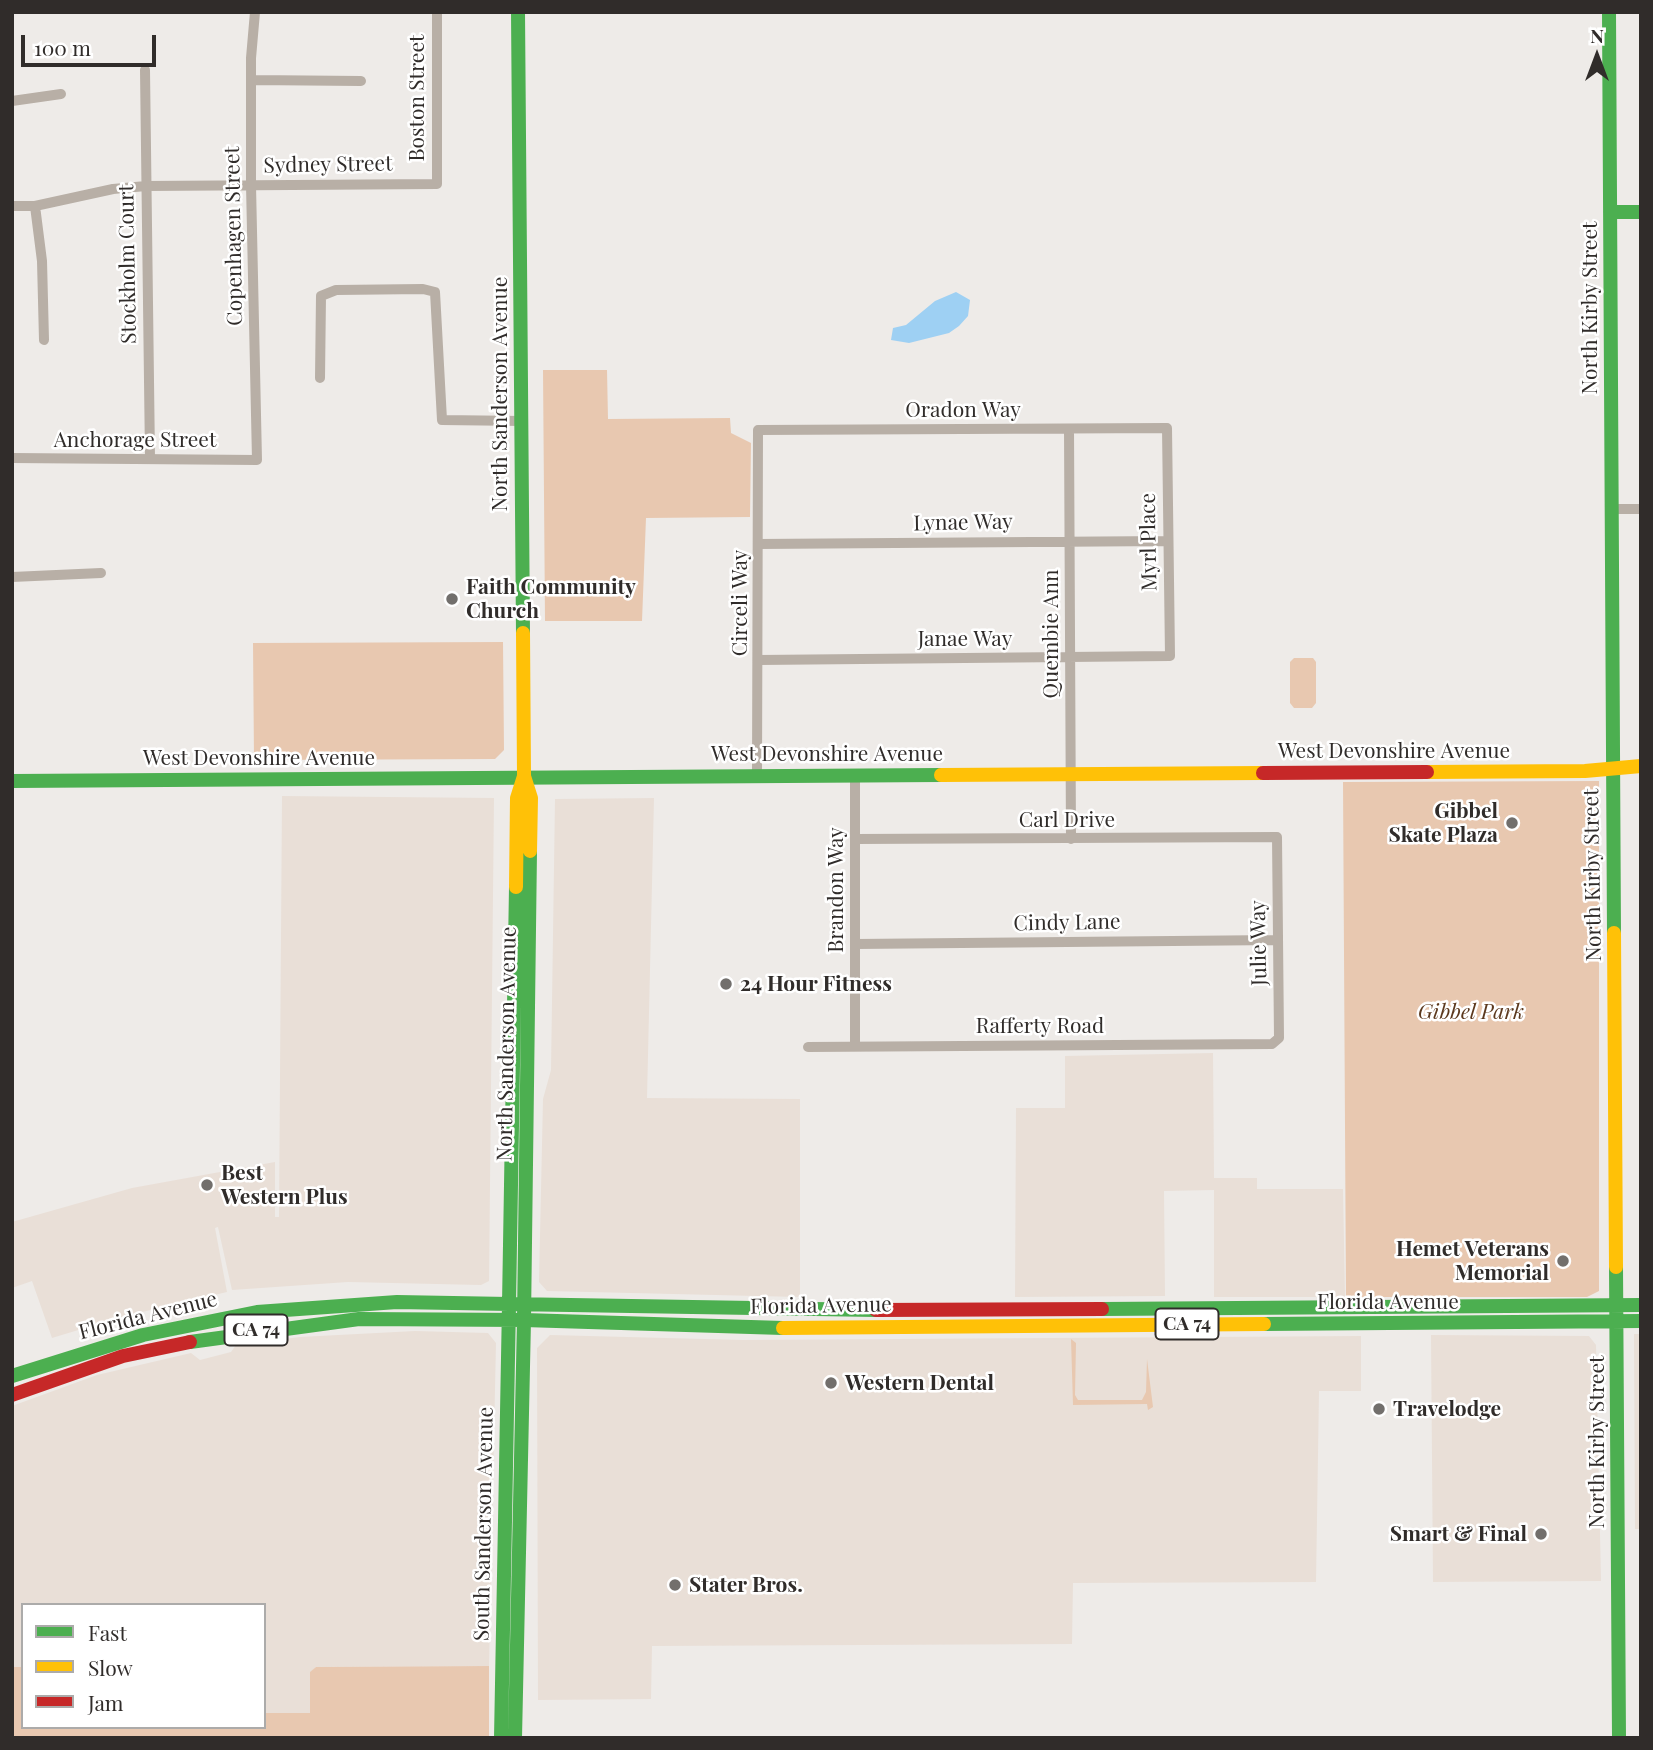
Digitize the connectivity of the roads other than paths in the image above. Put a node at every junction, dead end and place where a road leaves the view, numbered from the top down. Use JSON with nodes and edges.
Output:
{"nodes":[{"id":1,"x":255,"y":12,"type":"edge"},
{"id":2,"x":437,"y":12,"type":"edge"},
{"id":3,"x":518,"y":12,"type":"edge"},
{"id":4,"x":1609,"y":12,"type":"edge"},
{"id":5,"x":145,"y":71,"type":"dead end"},
{"id":6,"x":253,"y":80,"type":"junction"},
{"id":7,"x":361,"y":81,"type":"dead end"},
{"id":8,"x":61,"y":94,"type":"dead end"},
{"id":9,"x":12,"y":101,"type":"edge"},
{"id":10,"x":437,"y":184,"type":"joint"},
{"id":11,"x":251,"y":185,"type":"junction"},
{"id":12,"x":146,"y":186,"type":"junction"},
{"id":13,"x":12,"y":206,"type":"edge"},
{"id":14,"x":35,"y":206,"type":"junction"},
{"id":15,"x":1610,"y":212,"type":"junction"},
{"id":16,"x":1641,"y":212,"type":"edge"},
{"id":17,"x":44,"y":340,"type":"dead end"},
{"id":18,"x":320,"y":377,"type":"dead end"},
{"id":19,"x":522,"y":421,"type":"junction"},
{"id":20,"x":1167,"y":428,"type":"joint"},
{"id":21,"x":1069,"y":429,"type":"junction"},
{"id":22,"x":758,"y":430,"type":"joint"},
{"id":23,"x":150,"y":457,"type":"junction"},
{"id":24,"x":12,"y":458,"type":"edge"},
{"id":25,"x":257,"y":460,"type":"joint"},
{"id":26,"x":1612,"y":509,"type":"junction"},
{"id":27,"x":1641,"y":509,"type":"edge"},
{"id":28,"x":1069,"y":541,"type":"junction"},
{"id":29,"x":1168,"y":541,"type":"junction"},
{"id":30,"x":758,"y":544,"type":"junction"},
{"id":31,"x":101,"y":573,"type":"dead end"},
{"id":32,"x":12,"y":577,"type":"edge"},
{"id":33,"x":1170,"y":656,"type":"joint"},
{"id":34,"x":1069,"y":658,"type":"junction"},
{"id":35,"x":760,"y":660,"type":"junction"},
{"id":36,"x":1641,"y":766,"type":"edge"},
{"id":37,"x":1613,"y":768,"type":"junction"},
{"id":38,"x":1071,"y":774,"type":"junction"},
{"id":39,"x":757,"y":775,"type":"junction"},
{"id":40,"x":855,"y":775,"type":"junction"},
{"id":41,"x":524,"y":776,"type":"junction"},
{"id":42,"x":12,"y":781,"type":"edge"},
{"id":43,"x":1277,"y":837,"type":"joint"},
{"id":44,"x":856,"y":839,"type":"junction"},
{"id":45,"x":1071,"y":839,"type":"junction"},
{"id":46,"x":1278,"y":940,"type":"junction"},
{"id":47,"x":856,"y":944,"type":"junction"},
{"id":48,"x":1272,"y":1044,"type":"joint"},
{"id":49,"x":855,"y":1046,"type":"junction"},
{"id":50,"x":808,"y":1047,"type":"dead end"},
{"id":51,"x":511,"y":1118,"type":"junction"},
{"id":52,"x":527,"y":1159,"type":"junction"},
{"id":53,"x":527,"y":1181,"type":"junction"},
{"id":54,"x":1617,"y":1305,"type":"junction"},
{"id":55,"x":1641,"y":1305,"type":"edge"},
{"id":56,"x":1332,"y":1307,"type":"junction"},
{"id":57,"x":1245,"y":1308,"type":"junction"},
{"id":58,"x":508,"y":1311,"type":"junction"},
{"id":59,"x":524,"y":1312,"type":"junction"},
{"id":60,"x":227,"y":1318,"type":"junction"},
{"id":61,"x":1617,"y":1321,"type":"junction"},
{"id":62,"x":1641,"y":1321,"type":"edge"},
{"id":63,"x":1173,"y":1324,"type":"junction"},
{"id":64,"x":1276,"y":1324,"type":"junction"},
{"id":65,"x":102,"y":1364,"type":"junction"},
{"id":66,"x":12,"y":1376,"type":"edge"},
{"id":67,"x":12,"y":1395,"type":"edge"},
{"id":68,"x":506,"y":1450,"type":"junction"},
{"id":69,"x":519,"y":1531,"type":"junction"},
{"id":70,"x":505,"y":1542,"type":"junction"},
{"id":71,"x":517,"y":1636,"type":"junction"},
{"id":72,"x":503,"y":1658,"type":"junction"},
{"id":73,"x":516,"y":1690,"type":"junction"},
{"id":74,"x":501,"y":1738,"type":"edge"},
{"id":75,"x":515,"y":1738,"type":"edge"},
{"id":76,"x":1619,"y":1738,"type":"edge"}],
"edges":[{"from":1,"to":6,"type":"street","name":"Copenhagen Street"},
{"from":2,"to":10,"type":"street","name":"Boston Street"},
{"from":3,"to":19,"type":"main road","name":"North Sanderson Avenue"},
{"from":4,"to":15,"type":"main road","name":"North Kirby Street"},
{"from":5,"to":12,"type":"street","name":"Stockholm Court"},
{"from":6,"to":7,"type":"street"},
{"from":6,"to":11,"type":"street","name":"Copenhagen Street"},
{"from":8,"to":9,"type":"street"},
{"from":10,"to":11,"type":"street","name":"Sydney Street"},
{"from":11,"to":12,"type":"street","name":"Sydney Street"},
{"from":11,"to":25,"type":"street","name":"Copenhagen Street"},
{"from":12,"to":14,"type":"street","name":"Sydney Street"},
{"from":12,"to":23,"type":"street","name":"Stockholm Court"},
{"from":13,"to":14,"type":"street","name":"Sydney Street"},
{"from":14,"to":17,"type":"street"},
{"from":15,"to":16,"type":"main road"},
{"from":15,"to":26,"type":"main road","name":"North Kirby Street"},
{"from":18,"to":19,"type":"street"},
{"from":19,"to":41,"type":"main road","name":"North Sanderson Avenue"},
{"from":20,"to":21,"type":"street","name":"Oradon Way"},
{"from":20,"to":29,"type":"street","name":"Myrl Place"},
{"from":21,"to":22,"type":"street","name":"Oradon Way"},
{"from":21,"to":28,"type":"street","name":"Quembie Ann"},
{"from":22,"to":30,"type":"street","name":"Circeli Way"},
{"from":23,"to":24,"type":"street","name":"Anchorage Street"},
{"from":23,"to":25,"type":"street","name":"Anchorage Street"},
{"from":26,"to":27,"type":"street"},
{"from":26,"to":37,"type":"main road","name":"North Kirby Street"},
{"from":28,"to":29,"type":"street","name":"Lynae Way"},
{"from":28,"to":30,"type":"street","name":"Lynae Way"},
{"from":28,"to":34,"type":"street","name":"Quembie Ann"},
{"from":29,"to":33,"type":"street","name":"Myrl Place"},
{"from":30,"to":35,"type":"street","name":"Circeli Way"},
{"from":31,"to":32,"type":"street"},
{"from":33,"to":34,"type":"street","name":"Janae Way"},
{"from":34,"to":35,"type":"street","name":"Janae Way"},
{"from":34,"to":38,"type":"street","name":"Quembie Ann"},
{"from":35,"to":39,"type":"street","name":"Circeli Way"},
{"from":36,"to":37,"type":"main road","name":"West Devonshire Avenue"},
{"from":37,"to":38,"type":"main road","name":"West Devonshire Avenue"},
{"from":37,"to":54,"type":"main road","name":"North Kirby Street"},
{"from":38,"to":40,"type":"main road","name":"West Devonshire Avenue"},
{"from":38,"to":45,"type":"street","name":"Quembie Ann"},
{"from":39,"to":40,"type":"main road","name":"West Devonshire Avenue"},
{"from":39,"to":41,"type":"main road","name":"West Devonshire Avenue"},
{"from":40,"to":44,"type":"street","name":"Brandon Way"},
{"from":41,"to":42,"type":"main road","name":"West Devonshire Avenue"},
{"from":41,"to":51,"type":"main road","name":"North Sanderson Avenue"},
{"from":41,"to":52,"type":"main road","name":"North Sanderson Avenue"},
{"from":43,"to":45,"type":"street","name":"Carl Drive"},
{"from":43,"to":46,"type":"street","name":"Julie Way"},
{"from":44,"to":45,"type":"street","name":"Carl Drive"},
{"from":44,"to":47,"type":"street","name":"Brandon Way"},
{"from":46,"to":47,"type":"street","name":"Cindy Lane"},
{"from":46,"to":48,"type":"street","name":"Julie Way"},
{"from":47,"to":49,"type":"street","name":"Brandon Way"},
{"from":48,"to":49,"type":"street","name":"Rafferty Road"},
{"from":49,"to":50,"type":"street","name":"Rafferty Road"},
{"from":51,"to":52,"type":"main road"},
{"from":51,"to":53,"type":"main road"},
{"from":51,"to":58,"type":"main road","name":"North Sanderson Avenue"},
{"from":52,"to":53,"type":"main road","name":"North Sanderson Avenue"},
{"from":53,"to":59,"type":"main road","name":"North Sanderson Avenue"},
{"from":54,"to":55,"type":"main road","name":"Florida Avenue"},
{"from":54,"to":56,"type":"main road","name":"Florida Avenue"},
{"from":54,"to":61,"type":"main road","name":"North Kirby Street"},
{"from":56,"to":57,"type":"main road","name":"Florida Avenue"},
{"from":56,"to":64,"type":"main road"},
{"from":57,"to":59,"type":"main road","name":"Florida Avenue"},
{"from":57,"to":63,"type":"main road"},
{"from":58,"to":59,"type":"main road","name":"Florida Avenue"},
{"from":58,"to":60,"type":"main road","name":"Florida Avenue"},
{"from":58,"to":65,"type":"main road","name":"Florida Avenue","number":"CA 74"},
{"from":58,"to":68,"type":"main road","name":"South Sanderson Avenue"},
{"from":59,"to":63,"type":"main road","name":"Florida Avenue","number":"CA 74"},
{"from":59,"to":69,"type":"main road","name":"South Sanderson Avenue"},
{"from":60,"to":65,"type":"main road"},
{"from":60,"to":66,"type":"main road","name":"Florida Avenue"},
{"from":61,"to":62,"type":"main road","name":"Florida Avenue","number":"CA 74"},
{"from":61,"to":64,"type":"main road","name":"Florida Avenue","number":"CA 74"},
{"from":61,"to":76,"type":"main road","name":"North Kirby Street"},
{"from":63,"to":64,"type":"main road","name":"Florida Avenue","number":"CA 74"},
{"from":65,"to":67,"type":"main road","name":"Florida Avenue","number":"CA 74"},
{"from":68,"to":69,"type":"main road"},
{"from":68,"to":70,"type":"main road","name":"South Sanderson Avenue"},
{"from":69,"to":71,"type":"main road","name":"South Sanderson Avenue"},
{"from":70,"to":71,"type":"main road"},
{"from":70,"to":72,"type":"main road","name":"South Sanderson Avenue"},
{"from":71,"to":73,"type":"main road","name":"South Sanderson Avenue"},
{"from":72,"to":73,"type":"main road"},
{"from":72,"to":74,"type":"main road","name":"South Sanderson Avenue"},
{"from":73,"to":75,"type":"main road","name":"South Sanderson Avenue"}]}
